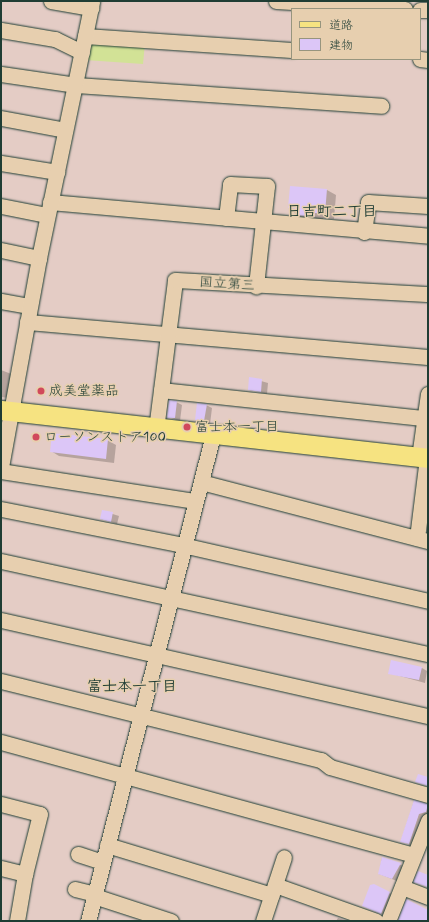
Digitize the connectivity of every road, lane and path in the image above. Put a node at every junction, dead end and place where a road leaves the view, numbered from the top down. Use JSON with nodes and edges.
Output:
{"nodes":[{"id":1,"x":51,"y":1,"type":"edge"},
{"id":2,"x":276,"y":1,"type":"edge"},
{"id":3,"x":92,"y":4,"type":"edge"},
{"id":4,"x":389,"y":8,"type":"edge"},
{"id":5,"x":1,"y":30,"type":"edge"},
{"id":6,"x":86,"y":36,"type":"junction"},
{"id":7,"x":291,"y":50,"type":"edge"},
{"id":8,"x":82,"y":52,"type":"junction"},
{"id":9,"x":1,"y":74,"type":"edge"},
{"id":10,"x":76,"y":85,"type":"junction"},
{"id":11,"x":381,"y":106,"type":"dead end"},
{"id":12,"x":1,"y":118,"type":"edge"},
{"id":13,"x":65,"y":130,"type":"junction"},
{"id":14,"x":1,"y":163,"type":"edge"},
{"id":15,"x":57,"y":172,"type":"junction"},
{"id":16,"x":1,"y":206,"type":"edge"},
{"id":17,"x":428,"y":206,"type":"edge"},
{"id":18,"x":49,"y":208,"type":"junction"},
{"id":19,"x":226,"y":218,"type":"junction"},
{"id":20,"x":263,"y":222,"type":"junction"},
{"id":21,"x":364,"y":232,"type":"junction"},
{"id":22,"x":428,"y":236,"type":"edge"},
{"id":23,"x":1,"y":250,"type":"edge"},
{"id":24,"x":39,"y":258,"type":"junction"},
{"id":25,"x":256,"y":286,"type":"junction"},
{"id":26,"x":428,"y":294,"type":"edge"},
{"id":27,"x":1,"y":301,"type":"edge"},
{"id":28,"x":30,"y":306,"type":"junction"},
{"id":29,"x":27,"y":322,"type":"junction"},
{"id":30,"x":168,"y":334,"type":"junction"},
{"id":31,"x":428,"y":357,"type":"edge"},
{"id":32,"x":161,"y":390,"type":"junction"},
{"id":33,"x":426,"y":406,"type":"edge"},
{"id":34,"x":6,"y":411,"type":"edge"},
{"id":35,"x":156,"y":429,"type":"junction"},
{"id":36,"x":212,"y":436,"type":"junction"},
{"id":37,"x":424,"y":458,"type":"edge"},
{"id":38,"x":1,"y":467,"type":"edge"},
{"id":39,"x":1,"y":471,"type":"edge"},
{"id":40,"x":200,"y":482,"type":"junction"},
{"id":41,"x":195,"y":501,"type":"junction"},
{"id":42,"x":1,"y":509,"type":"edge"},
{"id":43,"x":423,"y":540,"type":"edge"},
{"id":44,"x":185,"y":546,"type":"junction"},
{"id":45,"x":1,"y":560,"type":"edge"},
{"id":46,"x":171,"y":600,"type":"junction"},
{"id":47,"x":428,"y":601,"type":"edge"},
{"id":48,"x":1,"y":620,"type":"edge"},
{"id":49,"x":428,"y":654,"type":"edge"},
{"id":50,"x":158,"y":656,"type":"junction"},
{"id":51,"x":1,"y":681,"type":"edge"},
{"id":52,"x":141,"y":716,"type":"junction"},
{"id":53,"x":428,"y":716,"type":"edge"},
{"id":54,"x":1,"y":742,"type":"edge"},
{"id":55,"x":126,"y":777,"type":"junction"},
{"id":56,"x":428,"y":795,"type":"edge"},
{"id":57,"x":1,"y":804,"type":"edge"},
{"id":58,"x":428,"y":821,"type":"edge"},
{"id":59,"x":107,"y":846,"type":"junction"},
{"id":60,"x":78,"y":854,"type":"dead end"},
{"id":61,"x":414,"y":855,"type":"junction"},
{"id":62,"x":284,"y":857,"type":"dead end"},
{"id":63,"x":103,"y":862,"type":"junction"},
{"id":64,"x":1,"y":868,"type":"edge"},
{"id":65,"x":25,"y":874,"type":"junction"},
{"id":66,"x":402,"y":887,"type":"junction"},
{"id":67,"x":75,"y":889,"type":"dead end"},
{"id":68,"x":273,"y":890,"type":"junction"},
{"id":69,"x":94,"y":895,"type":"junction"},
{"id":70,"x":428,"y":897,"type":"edge"},
{"id":71,"x":17,"y":921,"type":"edge"},
{"id":72,"x":88,"y":921,"type":"edge"},
{"id":73,"x":171,"y":921,"type":"edge"},
{"id":74,"x":263,"y":921,"type":"edge"},
{"id":75,"x":376,"y":921,"type":"edge"},
{"id":76,"x":388,"y":921,"type":"edge"}],
"edges":[{"from":1,"to":3,"type":"street"},
{"from":2,"to":4,"type":"street"},
{"from":3,"to":6,"type":"street"},
{"from":5,"to":8,"type":"street"},
{"from":6,"to":7,"type":"street"},
{"from":6,"to":8,"type":"street"},
{"from":8,"to":10,"type":"street"},
{"from":9,"to":10,"type":"street"},
{"from":10,"to":11,"type":"street"},
{"from":10,"to":13,"type":"street"},
{"from":12,"to":13,"type":"street"},
{"from":13,"to":15,"type":"street"},
{"from":14,"to":15,"type":"street"},
{"from":15,"to":18,"type":"street"},
{"from":16,"to":18,"type":"street"},
{"from":17,"to":21,"type":"street"},
{"from":18,"to":19,"type":"street"},
{"from":18,"to":24,"type":"street"},
{"from":19,"to":20,"type":"street"},
{"from":19,"to":20,"type":"street"},
{"from":20,"to":21,"type":"street"},
{"from":20,"to":25,"type":"street"},
{"from":21,"to":22,"type":"street"},
{"from":23,"to":24,"type":"street"},
{"from":24,"to":28,"type":"street"},
{"from":25,"to":26,"type":"street","name":"国立第三"},
{"from":25,"to":30,"type":"street","name":"国立第三"},
{"from":27,"to":28,"type":"street"},
{"from":28,"to":29,"type":"street"},
{"from":29,"to":30,"type":"street"},
{"from":29,"to":34,"type":"street"},
{"from":30,"to":31,"type":"street"},
{"from":30,"to":32,"type":"street","name":"国立第三"},
{"from":32,"to":33,"type":"street"},
{"from":32,"to":35,"type":"street","name":"国立第三"},
{"from":33,"to":37,"type":"street"},
{"from":34,"to":35,"type":"main road"},
{"from":34,"to":38,"type":"street"},
{"from":35,"to":36,"type":"main road"},
{"from":36,"to":37,"type":"main road"},
{"from":36,"to":40,"type":"street"},
{"from":37,"to":43,"type":"street"},
{"from":39,"to":41,"type":"street"},
{"from":40,"to":41,"type":"street"},
{"from":40,"to":43,"type":"street"},
{"from":41,"to":44,"type":"street"},
{"from":42,"to":44,"type":"street"},
{"from":44,"to":46,"type":"street"},
{"from":44,"to":47,"type":"street"},
{"from":45,"to":46,"type":"street"},
{"from":46,"to":49,"type":"street"},
{"from":46,"to":50,"type":"street"},
{"from":48,"to":50,"type":"street"},
{"from":50,"to":52,"type":"street"},
{"from":50,"to":53,"type":"street"},
{"from":51,"to":52,"type":"street"},
{"from":52,"to":55,"type":"street"},
{"from":52,"to":56,"type":"street"},
{"from":54,"to":55,"type":"street"},
{"from":55,"to":59,"type":"street"},
{"from":55,"to":61,"type":"street"},
{"from":57,"to":65,"type":"street"},
{"from":58,"to":61,"type":"street"},
{"from":59,"to":63,"type":"street"},
{"from":59,"to":68,"type":"street"},
{"from":60,"to":63,"type":"street"},
{"from":61,"to":66,"type":"street"},
{"from":62,"to":68,"type":"street"},
{"from":63,"to":69,"type":"street"},
{"from":64,"to":65,"type":"street"},
{"from":65,"to":71,"type":"street"},
{"from":66,"to":70,"type":"street"},
{"from":66,"to":76,"type":"street"},
{"from":67,"to":69,"type":"street"},
{"from":68,"to":74,"type":"street"},
{"from":68,"to":75,"type":"street"},
{"from":69,"to":72,"type":"street"},
{"from":69,"to":73,"type":"street"}]}
